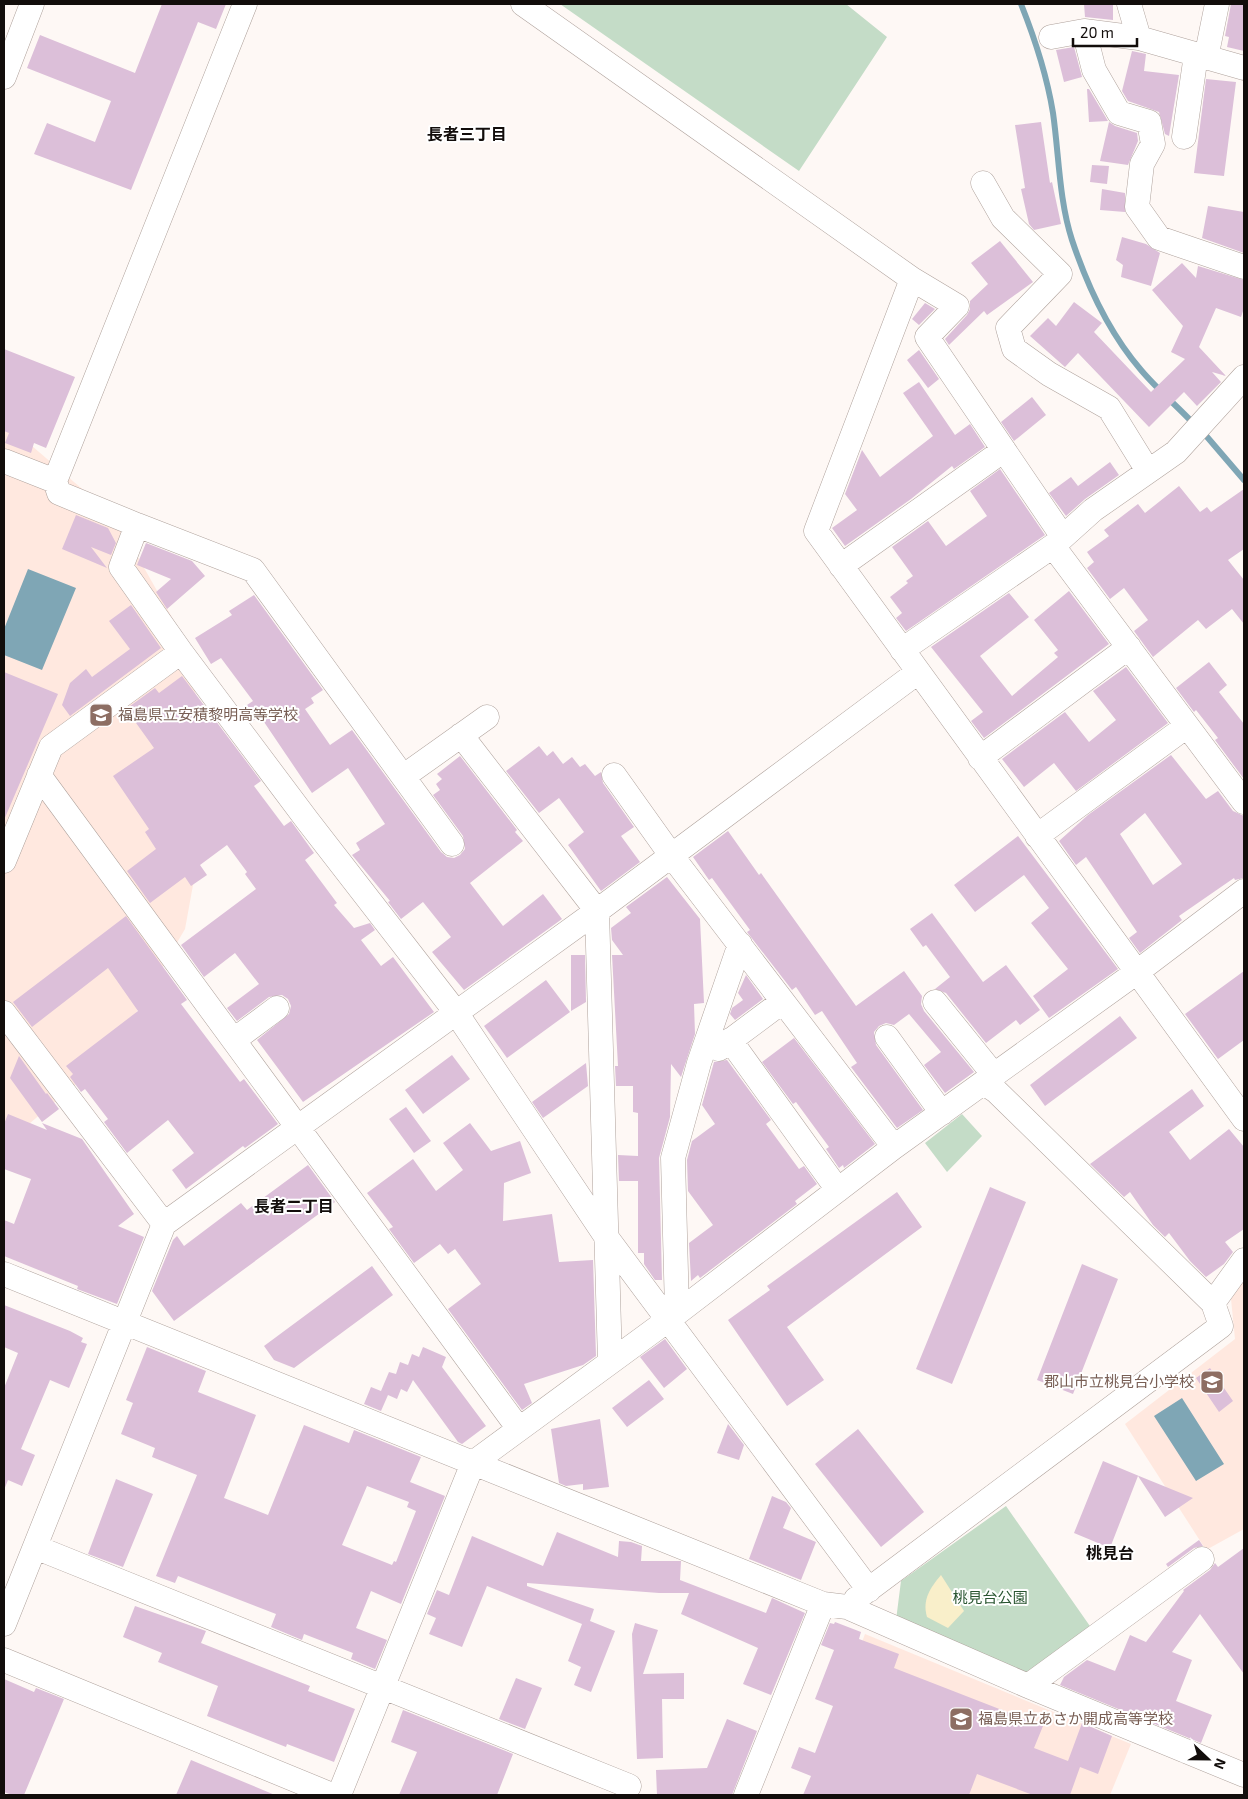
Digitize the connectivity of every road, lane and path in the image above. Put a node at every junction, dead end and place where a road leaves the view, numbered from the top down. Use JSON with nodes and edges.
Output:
{"nodes":[{"id":1,"x":32,"y":4,"type":"edge"},
{"id":2,"x":245,"y":4,"type":"edge"},
{"id":3,"x":523,"y":4,"type":"edge"},
{"id":4,"x":1129,"y":4,"type":"edge"},
{"id":5,"x":1217,"y":4,"type":"edge"},
{"id":6,"x":1084,"y":31,"type":"junction"},
{"id":7,"x":1050,"y":37,"type":"dead end"},
{"id":8,"x":1139,"y":38,"type":"junction"},
{"id":9,"x":1201,"y":57,"type":"junction"},
{"id":10,"x":1244,"y":68,"type":"edge"},
{"id":11,"x":4,"y":77,"type":"edge"},
{"id":12,"x":1184,"y":137,"type":"dead end"},
{"id":13,"x":983,"y":183,"type":"dead end"},
{"id":14,"x":1244,"y":266,"type":"edge"},
{"id":15,"x":912,"y":279,"type":"junction"},
{"id":16,"x":1244,"y":377,"type":"edge"},
{"id":17,"x":1004,"y":450,"type":"junction"},
{"id":18,"x":4,"y":461,"type":"edge"},
{"id":19,"x":1148,"y":471,"type":"junction"},
{"id":20,"x":56,"y":481,"type":"junction"},
{"id":21,"x":137,"y":525,"type":"junction"},
{"id":22,"x":1058,"y":542,"type":"junction"},
{"id":23,"x":841,"y":566,"type":"junction"},
{"id":24,"x":1129,"y":647,"type":"junction"},
{"id":25,"x":902,"y":650,"type":"junction"},
{"id":26,"x":181,"y":652,"type":"junction"},
{"id":27,"x":918,"y":672,"type":"junction"},
{"id":28,"x":487,"y":717,"type":"dead end"},
{"id":29,"x":1188,"y":726,"type":"junction"},
{"id":30,"x":461,"y":735,"type":"junction"},
{"id":31,"x":980,"y":758,"type":"junction"},
{"id":32,"x":39,"y":775,"type":"junction"},
{"id":33,"x":614,"y":775,"type":"dead end"},
{"id":34,"x":404,"y":776,"type":"junction"},
{"id":35,"x":1244,"y":802,"type":"edge"},
{"id":36,"x":1037,"y":836,"type":"junction"},
{"id":37,"x":452,"y":844,"type":"dead end"},
{"id":38,"x":670,"y":855,"type":"junction"},
{"id":39,"x":4,"y":861,"type":"edge"},
{"id":40,"x":1244,"y":891,"type":"edge"},
{"id":41,"x":596,"y":911,"type":"junction"},
{"id":42,"x":740,"y":944,"type":"junction"},
{"id":43,"x":1137,"y":972,"type":"junction"},
{"id":44,"x":782,"y":1002,"type":"junction"},
{"id":45,"x":935,"y":1002,"type":"dead end"},
{"id":46,"x":278,"y":1008,"type":"dead end"},
{"id":47,"x":455,"y":1011,"type":"junction"},
{"id":48,"x":4,"y":1013,"type":"edge"},
{"id":49,"x":888,"y":1037,"type":"dead end"},
{"id":50,"x":234,"y":1040,"type":"junction"},
{"id":51,"x":730,"y":1040,"type":"junction"},
{"id":52,"x":699,"y":1064,"type":"junction"},
{"id":53,"x":989,"y":1079,"type":"junction"},
{"id":54,"x":942,"y":1113,"type":"junction"},
{"id":55,"x":1244,"y":1119,"type":"edge"},
{"id":56,"x":298,"y":1126,"type":"junction"},
{"id":57,"x":894,"y":1147,"type":"junction"},
{"id":58,"x":838,"y":1190,"type":"junction"},
{"id":59,"x":164,"y":1224,"type":"junction"},
{"id":60,"x":607,"y":1238,"type":"junction"},
{"id":61,"x":1244,"y":1260,"type":"edge"},
{"id":62,"x":4,"y":1274,"type":"edge"},
{"id":63,"x":1214,"y":1303,"type":"junction"},
{"id":64,"x":672,"y":1315,"type":"junction"},
{"id":65,"x":124,"y":1324,"type":"junction"},
{"id":66,"x":610,"y":1362,"type":"junction"},
{"id":67,"x":519,"y":1429,"type":"junction"},
{"id":68,"x":473,"y":1463,"type":"junction"},
{"id":69,"x":35,"y":1547,"type":"junction"},
{"id":70,"x":1202,"y":1559,"type":"dead end"},
{"id":71,"x":869,"y":1590,"type":"junction"},
{"id":72,"x":823,"y":1604,"type":"junction"},
{"id":73,"x":846,"y":1607,"type":"junction"},
{"id":74,"x":4,"y":1624,"type":"edge"},
{"id":75,"x":4,"y":1660,"type":"edge"},
{"id":76,"x":1028,"y":1686,"type":"junction"},
{"id":77,"x":382,"y":1688,"type":"junction"},
{"id":78,"x":1244,"y":1775,"type":"edge"},
{"id":79,"x":629,"y":1786,"type":"dead end"},
{"id":80,"x":332,"y":1795,"type":"edge"},
{"id":81,"x":339,"y":1795,"type":"edge"},
{"id":82,"x":746,"y":1795,"type":"edge"}],
"edges":[{"from":1,"to":11,"type":"street"},
{"from":2,"to":20,"type":"street"},
{"from":3,"to":15,"type":"street"},
{"from":4,"to":8,"type":"street"},
{"from":5,"to":9,"type":"street"},
{"from":6,"to":7,"type":"street"},
{"from":6,"to":8,"type":"street"},
{"from":6,"to":14,"type":"street"},
{"from":8,"to":9,"type":"street"},
{"from":9,"to":10,"type":"street"},
{"from":9,"to":12,"type":"street"},
{"from":13,"to":19,"type":"street"},
{"from":15,"to":17,"type":"street"},
{"from":15,"to":23,"type":"street"},
{"from":16,"to":19,"type":"street"},
{"from":17,"to":22,"type":"street"},
{"from":17,"to":23,"type":"street"},
{"from":18,"to":20,"type":"street"},
{"from":19,"to":22,"type":"street"},
{"from":20,"to":21,"type":"street"},
{"from":21,"to":26,"type":"street"},
{"from":21,"to":34,"type":"street"},
{"from":22,"to":24,"type":"street"},
{"from":22,"to":25,"type":"street"},
{"from":23,"to":25,"type":"street"},
{"from":24,"to":29,"type":"street"},
{"from":24,"to":31,"type":"street"},
{"from":25,"to":27,"type":"street"},
{"from":26,"to":32,"type":"street"},
{"from":26,"to":47,"type":"street"},
{"from":27,"to":31,"type":"street"},
{"from":27,"to":38,"type":"street"},
{"from":28,"to":30,"type":"street"},
{"from":29,"to":35,"type":"street"},
{"from":29,"to":36,"type":"street"},
{"from":30,"to":34,"type":"street"},
{"from":30,"to":41,"type":"street"},
{"from":31,"to":36,"type":"street"},
{"from":32,"to":39,"type":"street"},
{"from":32,"to":50,"type":"street"},
{"from":33,"to":38,"type":"street"},
{"from":34,"to":37,"type":"street"},
{"from":36,"to":43,"type":"street"},
{"from":38,"to":41,"type":"street"},
{"from":38,"to":42,"type":"street"},
{"from":40,"to":43,"type":"street"},
{"from":41,"to":47,"type":"street"},
{"from":41,"to":60,"type":"street"},
{"from":42,"to":44,"type":"street"},
{"from":42,"to":52,"type":"street"},
{"from":43,"to":53,"type":"street"},
{"from":43,"to":55,"type":"street"},
{"from":44,"to":51,"type":"street"},
{"from":44,"to":57,"type":"street"},
{"from":45,"to":53,"type":"street"},
{"from":46,"to":50,"type":"street"},
{"from":47,"to":56,"type":"street"},
{"from":47,"to":60,"type":"street"},
{"from":48,"to":59,"type":"street"},
{"from":49,"to":54,"type":"street"},
{"from":50,"to":56,"type":"street"},
{"from":51,"to":52,"type":"street"},
{"from":51,"to":58,"type":"street"},
{"from":52,"to":64,"type":"street"},
{"from":53,"to":54,"type":"street"},
{"from":53,"to":63,"type":"street"},
{"from":54,"to":57,"type":"street"},
{"from":56,"to":59,"type":"street"},
{"from":56,"to":67,"type":"street"},
{"from":57,"to":58,"type":"street"},
{"from":58,"to":64,"type":"street"},
{"from":59,"to":65,"type":"street"},
{"from":60,"to":64,"type":"street"},
{"from":60,"to":66,"type":"street"},
{"from":61,"to":63,"type":"street"},
{"from":62,"to":65,"type":"street"},
{"from":63,"to":71,"type":"street"},
{"from":64,"to":66,"type":"street"},
{"from":64,"to":71,"type":"street"},
{"from":65,"to":68,"type":"street"},
{"from":65,"to":69,"type":"street"},
{"from":66,"to":67,"type":"street"},
{"from":67,"to":68,"type":"street"},
{"from":68,"to":72,"type":"street"},
{"from":68,"to":77,"type":"street"},
{"from":69,"to":74,"type":"street"},
{"from":69,"to":77,"type":"street"},
{"from":70,"to":76,"type":"street"},
{"from":71,"to":73,"type":"street"},
{"from":72,"to":73,"type":"street"},
{"from":72,"to":82,"type":"street"},
{"from":73,"to":76,"type":"street"},
{"from":75,"to":80,"type":"street"},
{"from":76,"to":78,"type":"street"},
{"from":77,"to":79,"type":"street"},
{"from":77,"to":81,"type":"street"}]}
